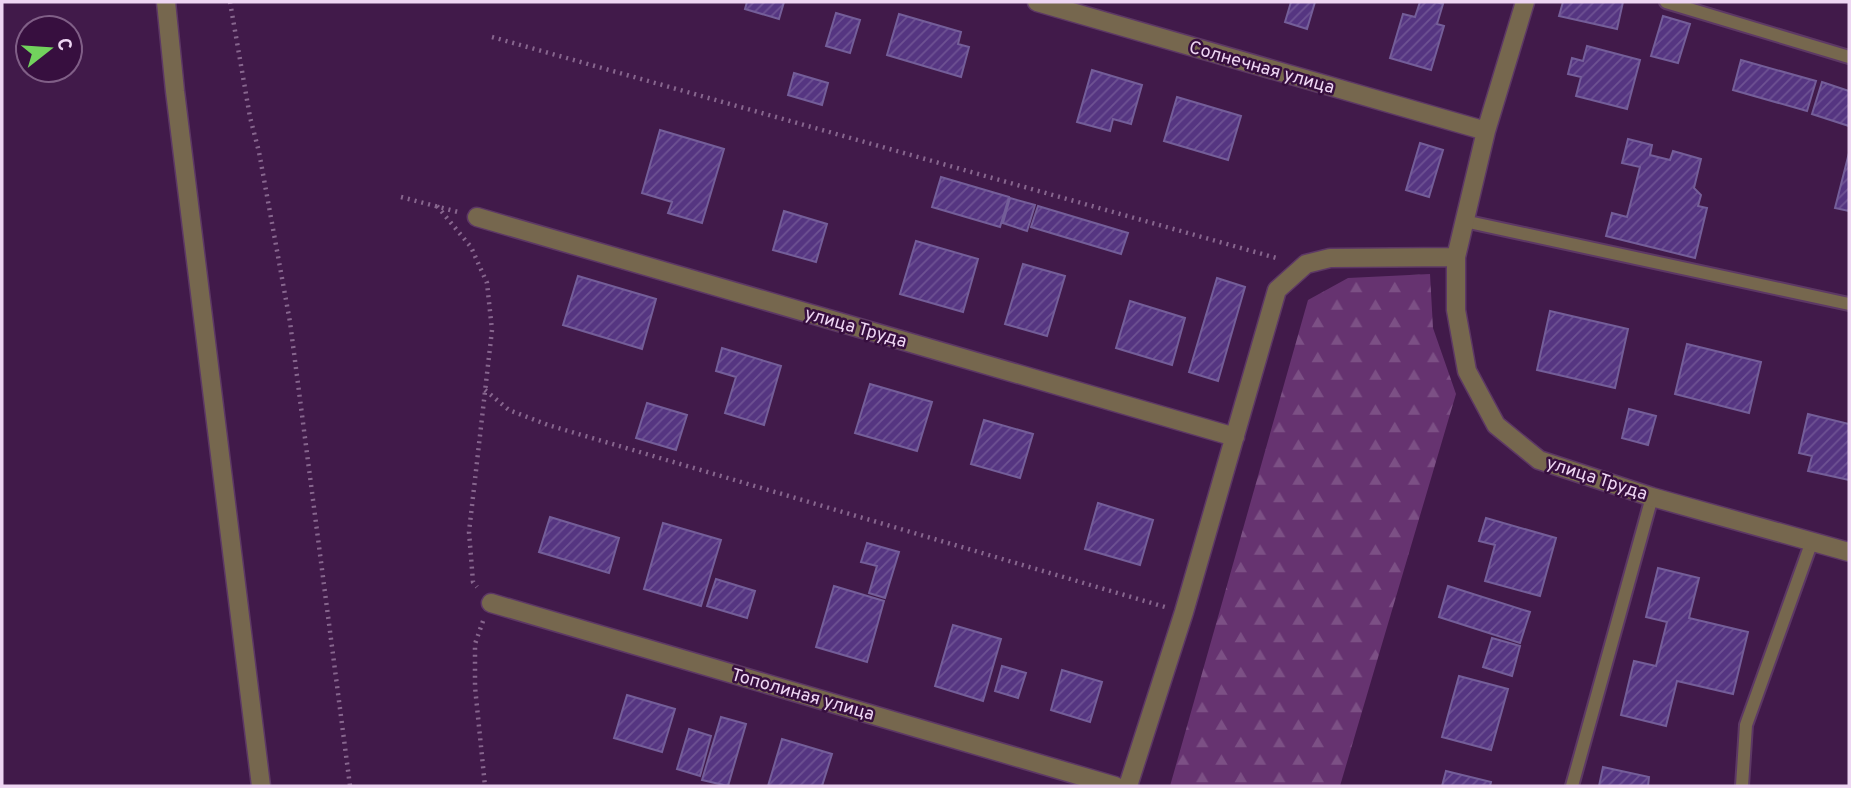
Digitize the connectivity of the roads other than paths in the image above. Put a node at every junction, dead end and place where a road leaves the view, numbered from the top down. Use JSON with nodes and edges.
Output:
{"nodes":[{"id":1,"x":166,"y":2,"type":"edge"},
{"id":2,"x":1037,"y":2,"type":"edge"},
{"id":3,"x":1525,"y":2,"type":"edge"},
{"id":4,"x":1666,"y":2,"type":"edge"},
{"id":5,"x":1849,"y":57,"type":"edge"},
{"id":6,"x":1486,"y":131,"type":"junction"},
{"id":7,"x":477,"y":217,"type":"road end"},
{"id":8,"x":1464,"y":221,"type":"junction"},
{"id":9,"x":1456,"y":257,"type":"junction"},
{"id":10,"x":1849,"y":304,"type":"edge"},
{"id":11,"x":1235,"y":437,"type":"junction"},
{"id":12,"x":1652,"y":497,"type":"junction"},
{"id":13,"x":1812,"y":541,"type":"junction"},
{"id":14,"x":1849,"y":552,"type":"edge"},
{"id":15,"x":491,"y":603,"type":"road end"},
{"id":16,"x":261,"y":786,"type":"edge"},
{"id":17,"x":1115,"y":786,"type":"edge"},
{"id":18,"x":1128,"y":786,"type":"edge"},
{"id":19,"x":1572,"y":786,"type":"edge"},
{"id":20,"x":1742,"y":786,"type":"edge"}],
"edges":[{"from":1,"to":16,"type":"street"},
{"from":2,"to":6,"type":"street","name":"Солнечная улица"},
{"from":3,"to":6,"type":"street","name":"улица Труда"},
{"from":4,"to":5,"type":"lane"},
{"from":6,"to":8,"type":"street","name":"улица Труда"},
{"from":7,"to":11,"type":"street","name":"улица Труда"},
{"from":8,"to":9,"type":"street","name":"улица Труда"},
{"from":8,"to":10,"type":"lane"},
{"from":9,"to":11,"type":"street"},
{"from":9,"to":12,"type":"street","name":"улица Труда"},
{"from":11,"to":18,"type":"street"},
{"from":12,"to":13,"type":"street","name":"улица Труда"},
{"from":12,"to":19,"type":"lane"},
{"from":13,"to":14,"type":"street","name":"улица Труда"},
{"from":13,"to":20,"type":"lane"},
{"from":15,"to":17,"type":"street","name":"Тополиная улица"}]}
